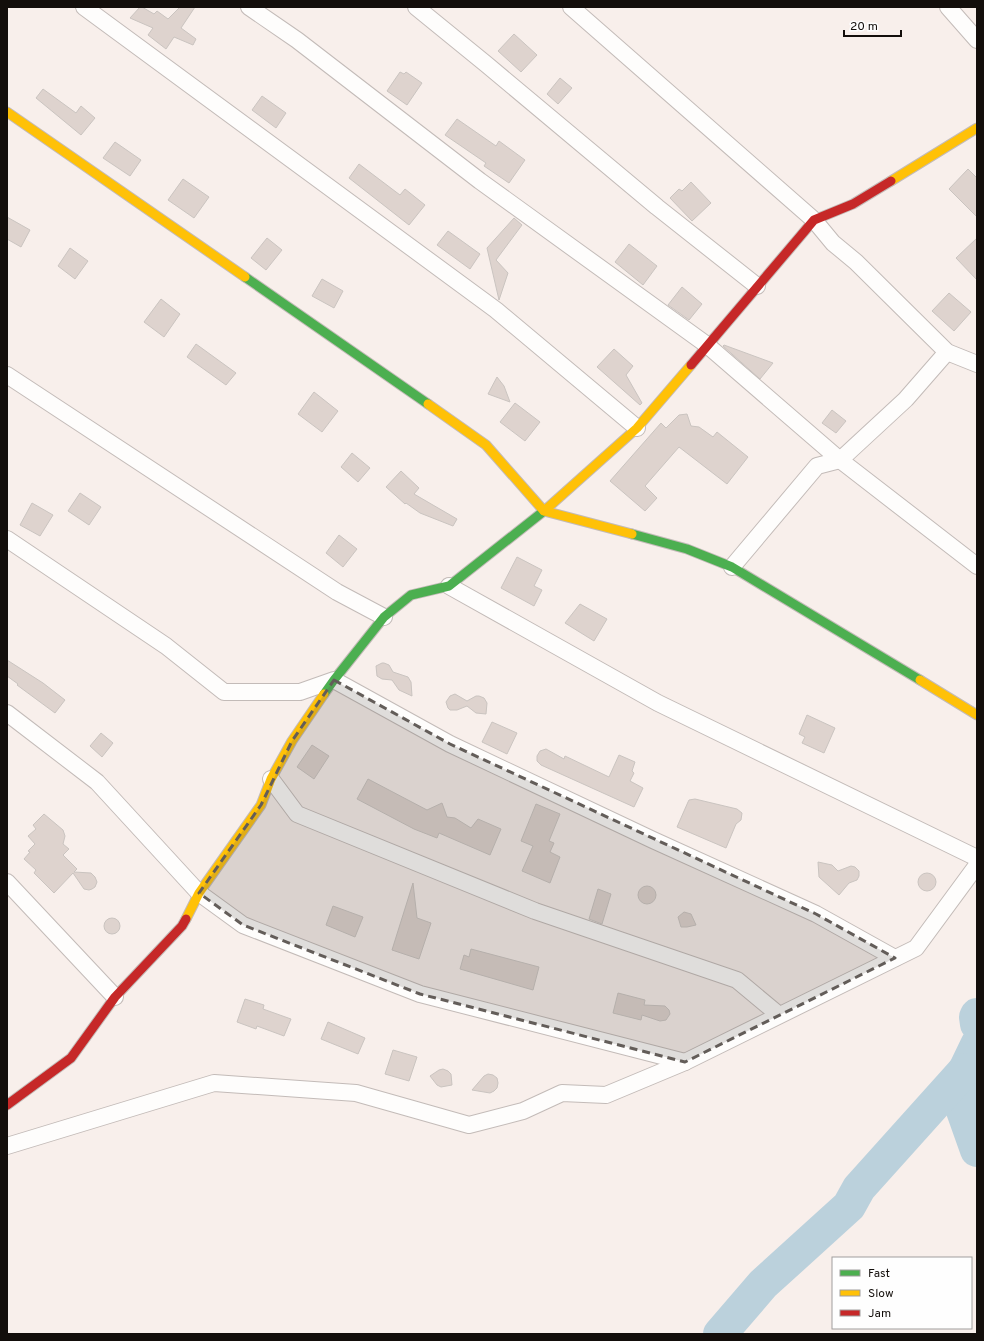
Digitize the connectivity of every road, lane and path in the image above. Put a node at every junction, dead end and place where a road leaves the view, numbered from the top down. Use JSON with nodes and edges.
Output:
{"nodes":[{"id":1,"x":84,"y":7,"type":"edge"},
{"id":2,"x":249,"y":7,"type":"edge"},
{"id":3,"x":416,"y":7,"type":"edge"},
{"id":4,"x":571,"y":7,"type":"edge"},
{"id":5,"x":948,"y":7,"type":"edge"},
{"id":6,"x":977,"y":40,"type":"edge"},
{"id":7,"x":7,"y":112,"type":"edge"},
{"id":8,"x":977,"y":128,"type":"edge"},
{"id":9,"x":814,"y":220,"type":"junction"},
{"id":10,"x":757,"y":286,"type":"junction"},
{"id":11,"x":707,"y":345,"type":"junction"},
{"id":12,"x":947,"y":352,"type":"junction"},
{"id":13,"x":977,"y":364,"type":"edge"},
{"id":14,"x":7,"y":375,"type":"edge"},
{"id":15,"x":637,"y":428,"type":"junction"},
{"id":16,"x":840,"y":460,"type":"junction"},
{"id":17,"x":544,"y":512,"type":"junction"},
{"id":18,"x":7,"y":539,"type":"edge"},
{"id":19,"x":977,"y":566,"type":"edge"},
{"id":20,"x":732,"y":567,"type":"junction"},
{"id":21,"x":448,"y":586,"type":"junction"},
{"id":22,"x":384,"y":617,"type":"junction"},
{"id":23,"x":334,"y":680,"type":"junction"},
{"id":24,"x":7,"y":713,"type":"edge"},
{"id":25,"x":977,"y":715,"type":"edge"},
{"id":26,"x":271,"y":779,"type":"junction"},
{"id":27,"x":976,"y":867,"type":"edge"},
{"id":28,"x":7,"y":882,"type":"edge"},
{"id":29,"x":199,"y":892,"type":"junction"},
{"id":30,"x":895,"y":958,"type":"junction"},
{"id":31,"x":115,"y":997,"type":"junction"},
{"id":32,"x":779,"y":1015,"type":"junction"},
{"id":33,"x":685,"y":1062,"type":"junction"},
{"id":34,"x":7,"y":1105,"type":"edge"},
{"id":35,"x":7,"y":1146,"type":"edge"}],
"edges":[{"from":1,"to":15,"type":"street"},
{"from":2,"to":11,"type":"street"},
{"from":3,"to":10,"type":"street"},
{"from":4,"to":9,"type":"street"},
{"from":5,"to":6,"type":"street"},
{"from":7,"to":17,"type":"street"},
{"from":8,"to":9,"type":"street"},
{"from":9,"to":10,"type":"street"},
{"from":9,"to":12,"type":"street"},
{"from":10,"to":11,"type":"street"},
{"from":11,"to":15,"type":"street"},
{"from":11,"to":16,"type":"street"},
{"from":12,"to":13,"type":"street"},
{"from":12,"to":16,"type":"street"},
{"from":14,"to":22,"type":"street"},
{"from":15,"to":17,"type":"street"},
{"from":16,"to":19,"type":"street"},
{"from":16,"to":20,"type":"street"},
{"from":17,"to":20,"type":"street"},
{"from":17,"to":21,"type":"street"},
{"from":18,"to":23,"type":"street"},
{"from":20,"to":25,"type":"street"},
{"from":21,"to":22,"type":"street"},
{"from":21,"to":27,"type":"street"},
{"from":22,"to":23,"type":"street"},
{"from":23,"to":26,"type":"street"},
{"from":23,"to":30,"type":"street"},
{"from":24,"to":29,"type":"street"},
{"from":26,"to":29,"type":"street"},
{"from":26,"to":32,"type":"street"},
{"from":27,"to":30,"type":"street"},
{"from":28,"to":31,"type":"street"},
{"from":29,"to":31,"type":"street"},
{"from":29,"to":33,"type":"street"},
{"from":30,"to":32,"type":"street"},
{"from":31,"to":34,"type":"street"},
{"from":32,"to":33,"type":"street"},
{"from":33,"to":35,"type":"street"}]}
